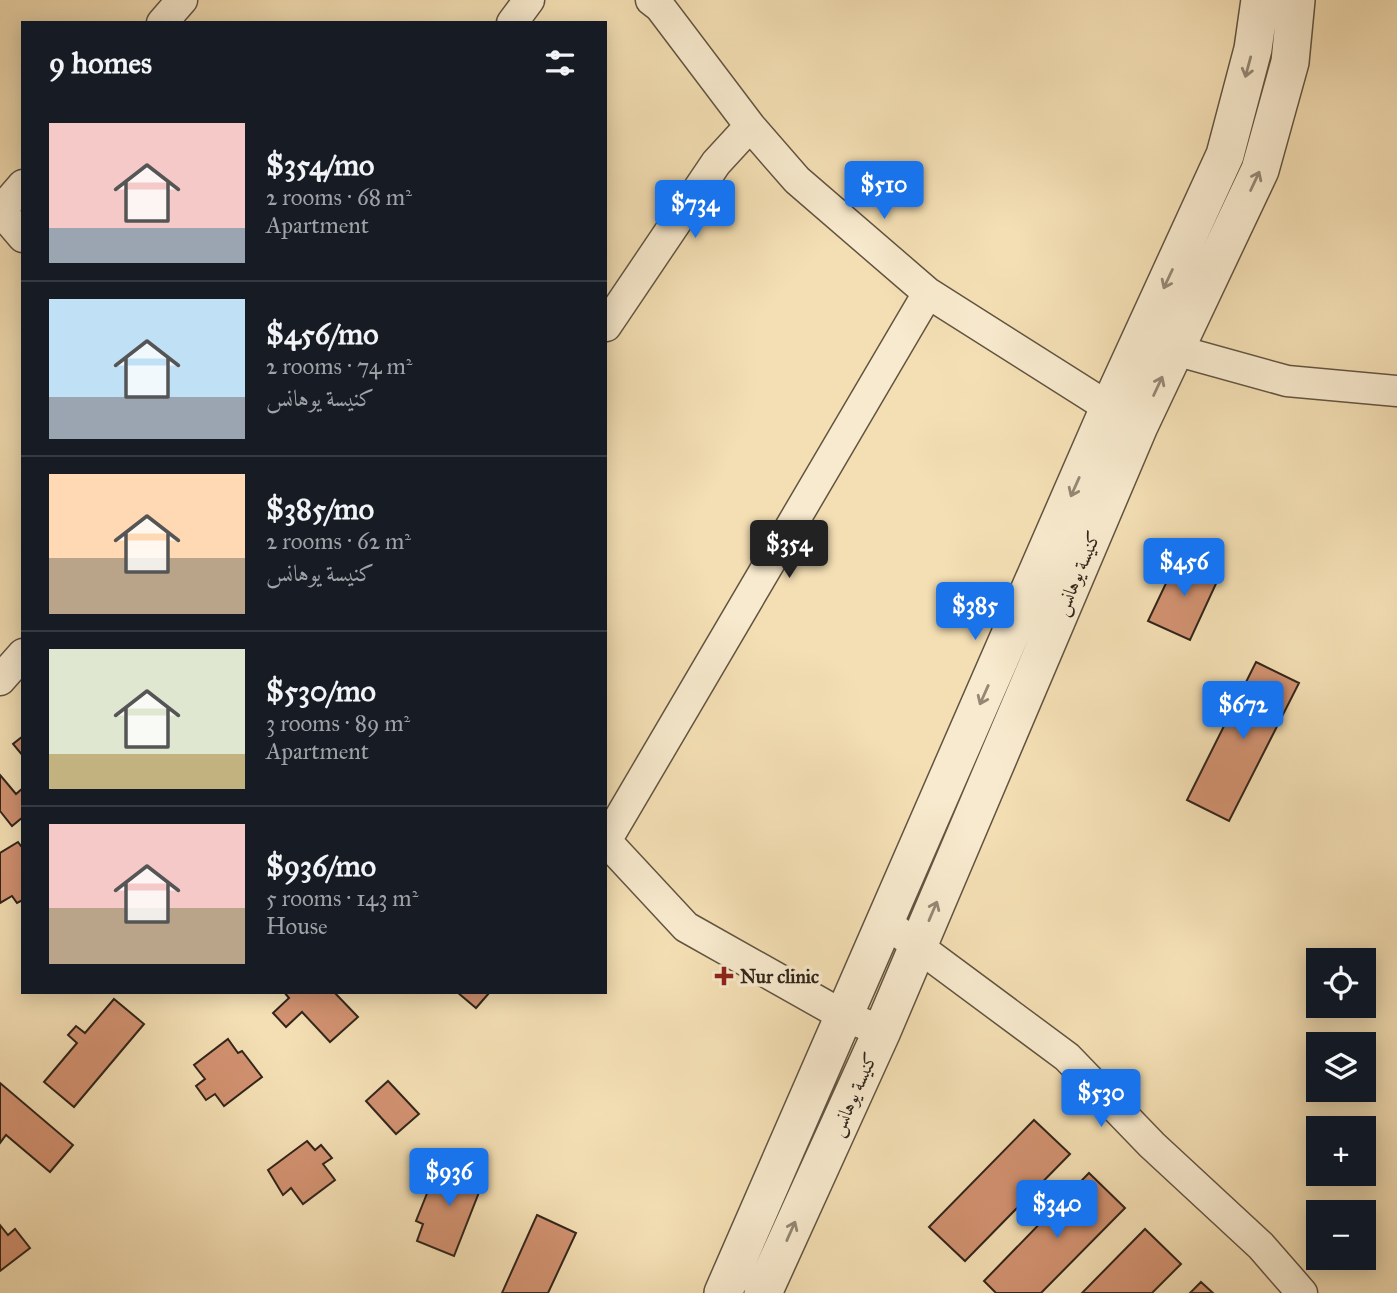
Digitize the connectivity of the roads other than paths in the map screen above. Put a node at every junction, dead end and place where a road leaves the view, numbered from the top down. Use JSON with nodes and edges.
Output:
{"nodes":[{"id":1,"x":181,"y":0,"type":"edge"},
{"id":2,"x":529,"y":0,"type":"edge"},
{"id":3,"x":651,"y":0,"type":"edge"},
{"id":4,"x":1260,"y":0,"type":"edge"},
{"id":5,"x":1296,"y":0,"type":"edge"},
{"id":6,"x":164,"y":21,"type":"edge"},
{"id":7,"x":513,"y":21,"type":"edge"},
{"id":8,"x":750,"y":126,"type":"junction"},
{"id":9,"x":21,"y":187,"type":"edge"},
{"id":10,"x":0,"y":210,"type":"edge"},
{"id":11,"x":21,"y":235,"type":"edge"},
{"id":12,"x":928,"y":293,"type":"junction"},
{"id":13,"x":607,"y":325,"type":"edge"},
{"id":14,"x":1142,"y":335,"type":"junction"},
{"id":15,"x":1175,"y":350,"type":"junction"},
{"id":16,"x":1397,"y":391,"type":"edge"},
{"id":17,"x":1124,"y":417,"type":"junction"},
{"id":18,"x":21,"y":656,"type":"edge"},
{"id":19,"x":0,"y":680,"type":"edge"},
{"id":20,"x":607,"y":839,"type":"edge"},
{"id":21,"x":607,"y":842,"type":"edge"},
{"id":22,"x":885,"y":922,"type":"junction"},
{"id":23,"x":918,"y":946,"type":"junction"},
{"id":24,"x":844,"y":1016,"type":"junction"},
{"id":25,"x":882,"y":1031,"type":"junction"},
{"id":26,"x":738,"y":1258,"type":"junction"},
{"id":27,"x":772,"y":1288,"type":"edge"},
{"id":28,"x":723,"y":1293,"type":"edge"},
{"id":29,"x":1302,"y":1293,"type":"edge"}],
"edges":[{"from":1,"to":6,"type":"street"},
{"from":2,"to":7,"type":"street"},
{"from":3,"to":8,"type":"street"},
{"from":4,"to":14,"type":"street","one_way":true},
{"from":15,"to":5,"type":"street","name":"كنيسة يوهانس","one_way":true},
{"from":8,"to":12,"type":"street"},
{"from":8,"to":13,"type":"street"},
{"from":9,"to":10,"type":"street"},
{"from":10,"to":11,"type":"street"},
{"from":12,"to":17,"type":"street"},
{"from":12,"to":20,"type":"street"},
{"from":14,"to":15,"type":"street"},
{"from":14,"to":17,"type":"street"},
{"from":15,"to":16,"type":"street"},
{"from":17,"to":15,"type":"street","name":"كنيسة يوهانس","one_way":true},
{"from":17,"to":22,"type":"street","one_way":true},
{"from":23,"to":17,"type":"street","name":"كنيسة يوهانس","one_way":true},
{"from":18,"to":19,"type":"street"},
{"from":21,"to":24,"type":"street"},
{"from":22,"to":23,"type":"street"},
{"from":22,"to":24,"type":"street"},
{"from":23,"to":25,"type":"street","name":"كنيسة يوهانس"},
{"from":23,"to":29,"type":"street"},
{"from":24,"to":25,"type":"street"},
{"from":24,"to":26,"type":"street"},
{"from":27,"to":25,"type":"street","name":"كنيسة يوهانس","one_way":true},
{"from":26,"to":27,"type":"street"},
{"from":26,"to":28,"type":"street"}]}
